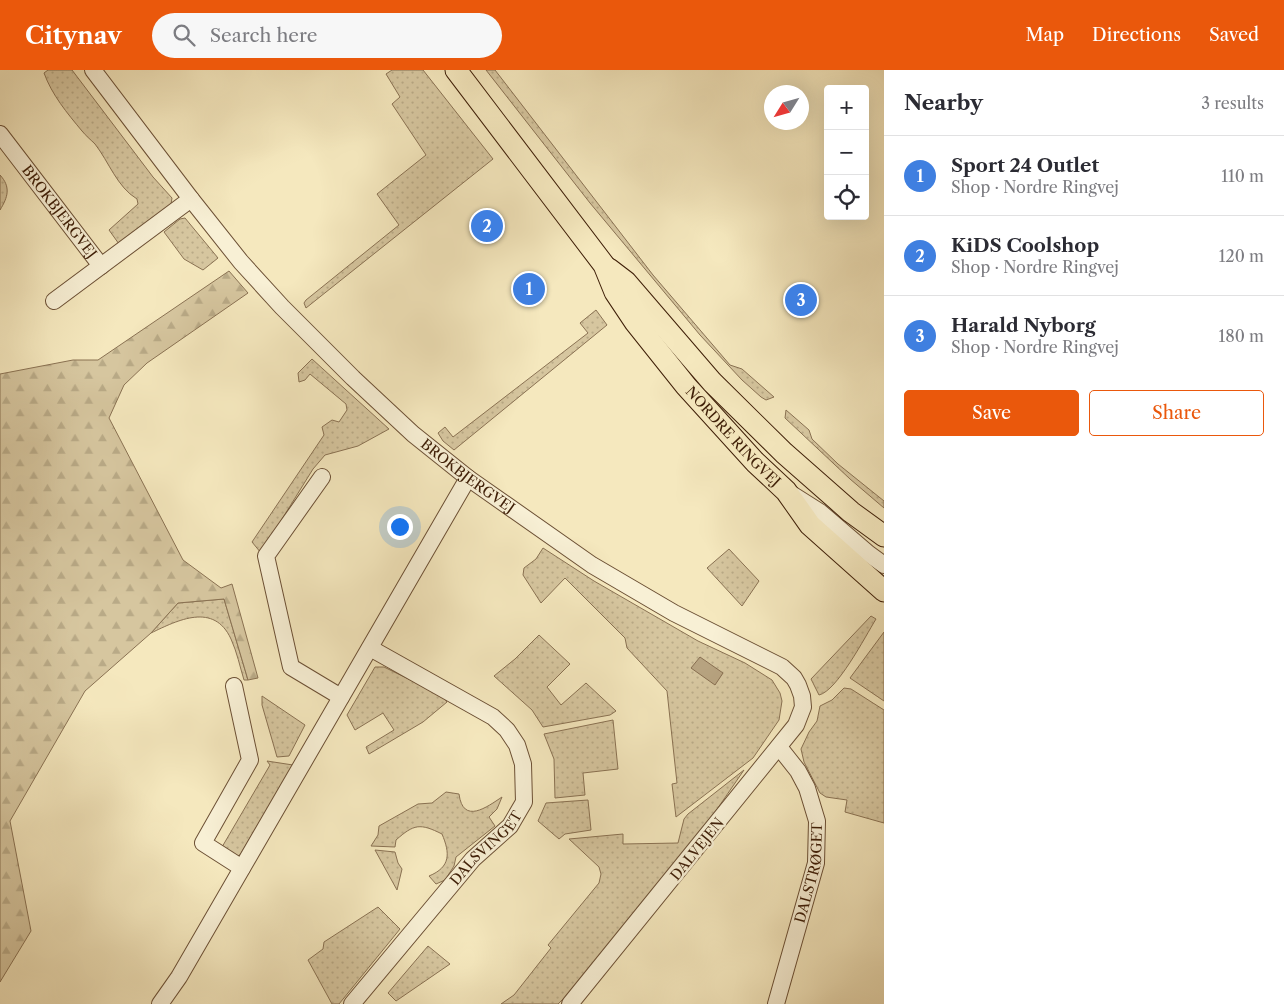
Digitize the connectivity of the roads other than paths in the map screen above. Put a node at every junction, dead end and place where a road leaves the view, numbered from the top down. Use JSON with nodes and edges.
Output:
{"nodes":[{"id":1,"x":93,"y":70,"type":"edge"},
{"id":2,"x":456,"y":70,"type":"edge"},
{"id":3,"x":0,"y":134,"type":"edge"},
{"id":4,"x":191,"y":199,"type":"junction"},
{"id":5,"x":604,"y":265,"type":"junction"},
{"id":6,"x":101,"y":266,"type":"junction"},
{"id":7,"x":54,"y":301,"type":"dead end"},
{"id":8,"x":322,"y":477,"type":"dead end"},
{"id":9,"x":468,"y":478,"type":"junction"},
{"id":10,"x":786,"y":491,"type":"junction"},
{"id":11,"x":884,"y":536,"type":"edge"},
{"id":12,"x":884,"y":564,"type":"edge"},
{"id":13,"x":884,"y":590,"type":"edge"},
{"id":14,"x":370,"y":648,"type":"junction"},
{"id":15,"x":798,"y":685,"type":"joint"},
{"id":16,"x":234,"y":686,"type":"dead end"},
{"id":17,"x":341,"y":697,"type":"junction"},
{"id":18,"x":779,"y":747,"type":"junction"},
{"id":19,"x":242,"y":868,"type":"junction"},
{"id":20,"x":160,"y":1004,"type":"edge"},
{"id":21,"x":352,"y":1004,"type":"edge"},
{"id":22,"x":570,"y":1004,"type":"edge"},
{"id":23,"x":776,"y":1004,"type":"edge"}],
"edges":[{"from":1,"to":4,"type":"street","name":"BROKBJERGVEJ"},
{"from":2,"to":5,"type":"main road","name":"NORDRE RINGVEJ"},
{"from":3,"to":6,"type":"street","name":"BROKBJERGVEJ"},
{"from":4,"to":6,"type":"street","name":"BROKBJERGVEJ"},
{"from":4,"to":9,"type":"street","name":"BROKBJERGVEJ"},
{"from":5,"to":10,"type":"main road","name":"NORDRE RINGVEJ"},
{"from":5,"to":11,"type":"main road","name":"NORDRE RINGVEJ"},
{"from":6,"to":7,"type":"street","name":"BROKBJERGVEJ"},
{"from":8,"to":17,"type":"street"},
{"from":9,"to":14,"type":"street"},
{"from":9,"to":15,"type":"street","name":"BROKBJERGVEJ"},
{"from":10,"to":12,"type":"street"},
{"from":10,"to":13,"type":"main road","name":"NORDRE RINGVEJ"},
{"from":14,"to":17,"type":"street"},
{"from":14,"to":21,"type":"street","name":"DALSVINGET"},
{"from":15,"to":18,"type":"street","name":"DALVEJEN"},
{"from":16,"to":19,"type":"street"},
{"from":17,"to":19,"type":"street"},
{"from":18,"to":22,"type":"street","name":"DALVEJEN"},
{"from":18,"to":23,"type":"street","name":"DALSTRØGET"},
{"from":19,"to":20,"type":"street"}]}
